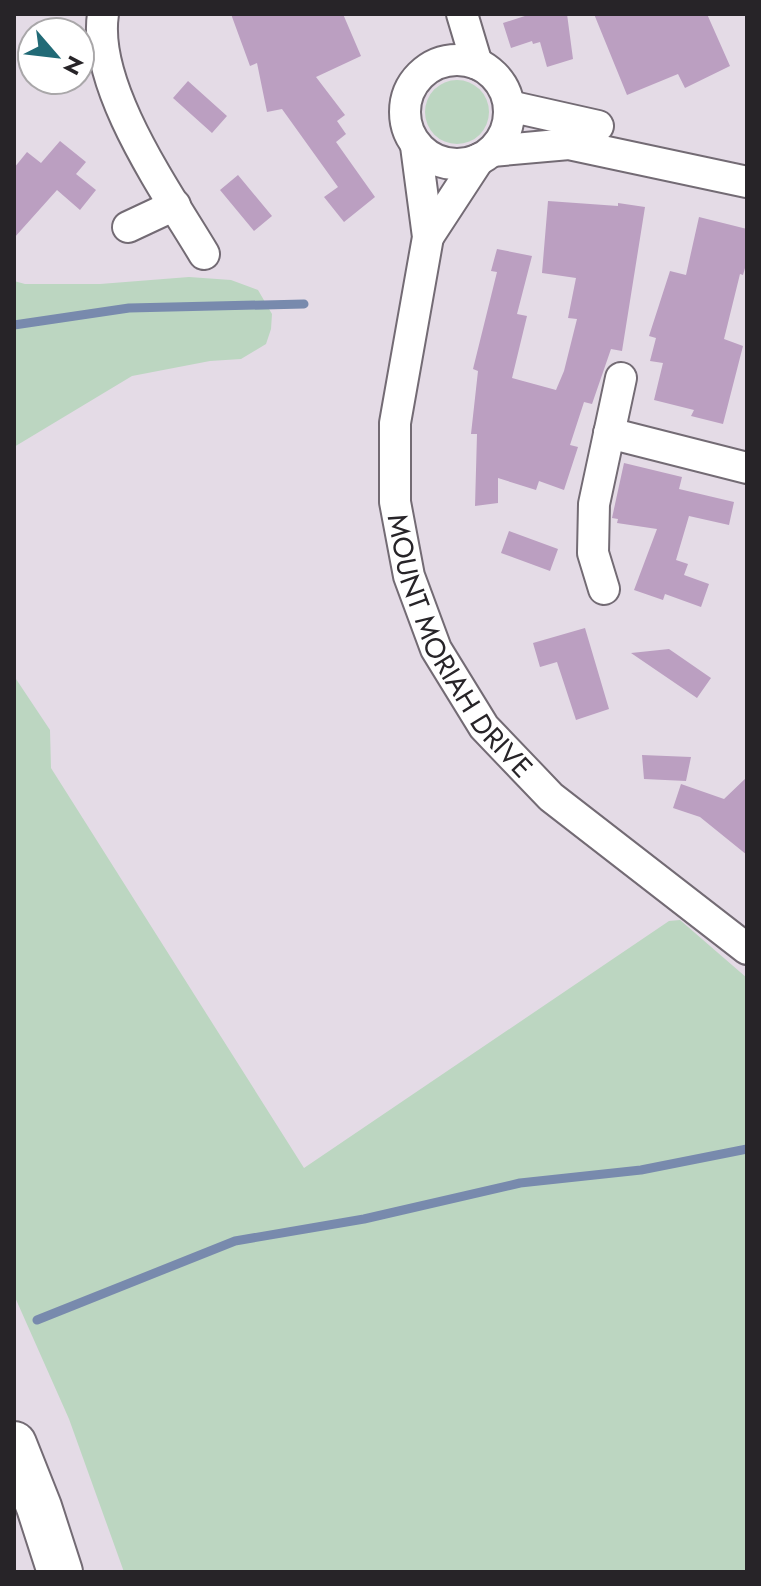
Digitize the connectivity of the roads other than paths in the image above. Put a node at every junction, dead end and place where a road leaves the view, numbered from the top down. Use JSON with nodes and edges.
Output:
{"nodes":[{"id":1,"x":103,"y":14,"type":"edge"},
{"id":2,"x":460,"y":14,"type":"edge"},
{"id":3,"x":462,"y":62,"type":"junction"},
{"id":4,"x":509,"y":106,"type":"junction"},
{"id":5,"x":569,"y":144,"type":"junction"},
{"id":6,"x":416,"y":146,"type":"junction"},
{"id":7,"x":486,"y":155,"type":"junction"},
{"id":8,"x":747,"y":182,"type":"edge"},
{"id":9,"x":175,"y":205,"type":"junction"},
{"id":10,"x":128,"y":227,"type":"dead end"},
{"id":11,"x":428,"y":237,"type":"junction"},
{"id":12,"x":204,"y":254,"type":"dead end"},
{"id":13,"x":621,"y":378,"type":"dead end"},
{"id":14,"x":609,"y":433,"type":"junction"},
{"id":15,"x":747,"y":468,"type":"edge"},
{"id":16,"x":604,"y":589,"type":"dead end"},
{"id":17,"x":747,"y":949,"type":"edge"},
{"id":18,"x":14,"y":1444,"type":"edge"},
{"id":19,"x":60,"y":1572,"type":"edge"}],
"edges":[{"from":1,"to":9,"type":"street"},
{"from":2,"to":3,"type":"street"},
{"from":3,"to":4,"type":"street"},
{"from":3,"to":6,"type":"street","name":"MOUNT MORIAH DRIVE"},
{"from":4,"to":5,"type":"street"},
{"from":4,"to":7,"type":"street","name":"MOUNT MORIAH DRIVE"},
{"from":5,"to":7,"type":"street"},
{"from":5,"to":8,"type":"street"},
{"from":6,"to":7,"type":"street"},
{"from":6,"to":11,"type":"street","name":"MOUNT MORIAH DRIVE"},
{"from":7,"to":11,"type":"street","name":"MOUNT MORIAH DRIVE"},
{"from":9,"to":10,"type":"street"},
{"from":9,"to":12,"type":"street"},
{"from":11,"to":17,"type":"street","name":"MOUNT MORIAH DRIVE"},
{"from":13,"to":14,"type":"street"},
{"from":14,"to":15,"type":"street"},
{"from":14,"to":16,"type":"street"},
{"from":18,"to":19,"type":"main road"}]}
